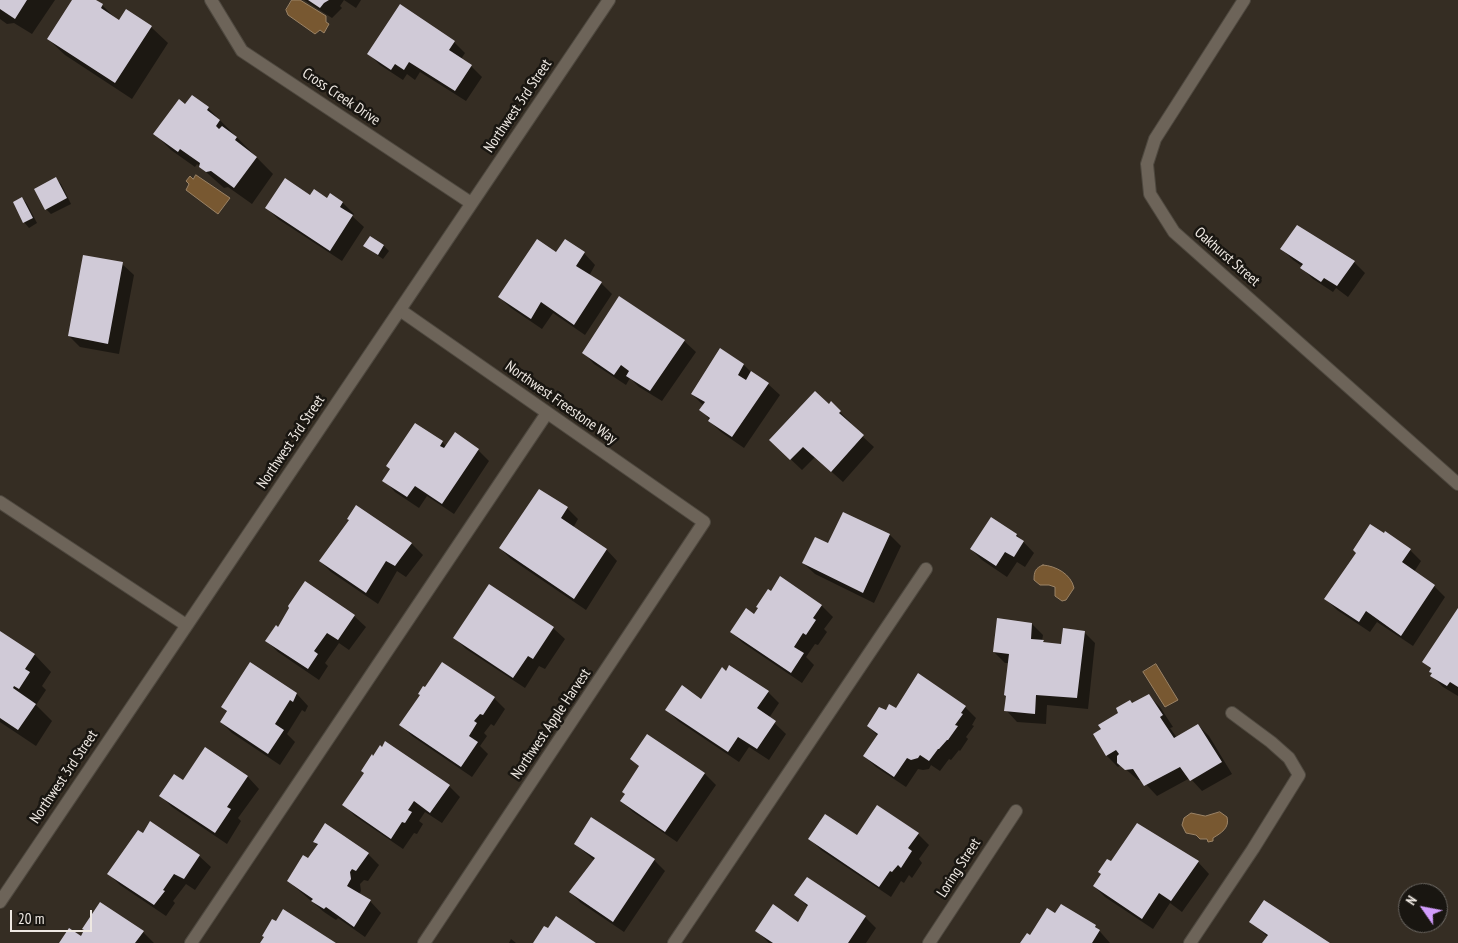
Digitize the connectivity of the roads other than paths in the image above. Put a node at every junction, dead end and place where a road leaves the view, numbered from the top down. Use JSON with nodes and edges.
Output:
{"nodes":[{"id":1,"x":211,"y":0,"type":"edge"},
{"id":2,"x":609,"y":0,"type":"edge"},
{"id":3,"x":1244,"y":0,"type":"edge"},
{"id":4,"x":471,"y":203,"type":"junction"},
{"id":5,"x":400,"y":310,"type":"junction"},
{"id":6,"x":547,"y":413,"type":"junction"},
{"id":7,"x":1458,"y":484,"type":"edge"},
{"id":8,"x":0,"y":502,"type":"edge"},
{"id":9,"x":704,"y":522,"type":"joint"},
{"id":10,"x":926,"y":569,"type":"dead end"},
{"id":11,"x":186,"y":626,"type":"junction"},
{"id":12,"x":1232,"y":713,"type":"dead end"},
{"id":13,"x":1016,"y":811,"type":"dead end"},
{"id":14,"x":0,"y":902,"type":"edge"},
{"id":15,"x":190,"y":943,"type":"edge"},
{"id":16,"x":424,"y":943,"type":"edge"},
{"id":17,"x":674,"y":943,"type":"edge"},
{"id":18,"x":930,"y":943,"type":"edge"},
{"id":19,"x":1190,"y":943,"type":"edge"}],
"edges":[{"from":1,"to":4,"type":"street","name":"Cross Creek Drive"},
{"from":2,"to":4,"type":"street","name":"Northwest 3rd Street"},
{"from":3,"to":7,"type":"street","name":"Oakhurst Street"},
{"from":4,"to":5,"type":"street","name":"Northwest 3rd Street"},
{"from":5,"to":6,"type":"street","name":"Northwest Freestone Way"},
{"from":5,"to":11,"type":"street","name":"Northwest 3rd Street"},
{"from":6,"to":9,"type":"street","name":"Northwest Freestone Way"},
{"from":6,"to":15,"type":"street"},
{"from":8,"to":11,"type":"street"},
{"from":9,"to":16,"type":"street","name":"Northwest Apple Harvest"},
{"from":10,"to":17,"type":"street"},
{"from":11,"to":14,"type":"street","name":"Northwest 3rd Street"},
{"from":12,"to":19,"type":"street"},
{"from":13,"to":18,"type":"street","name":"Loring Street"}]}
